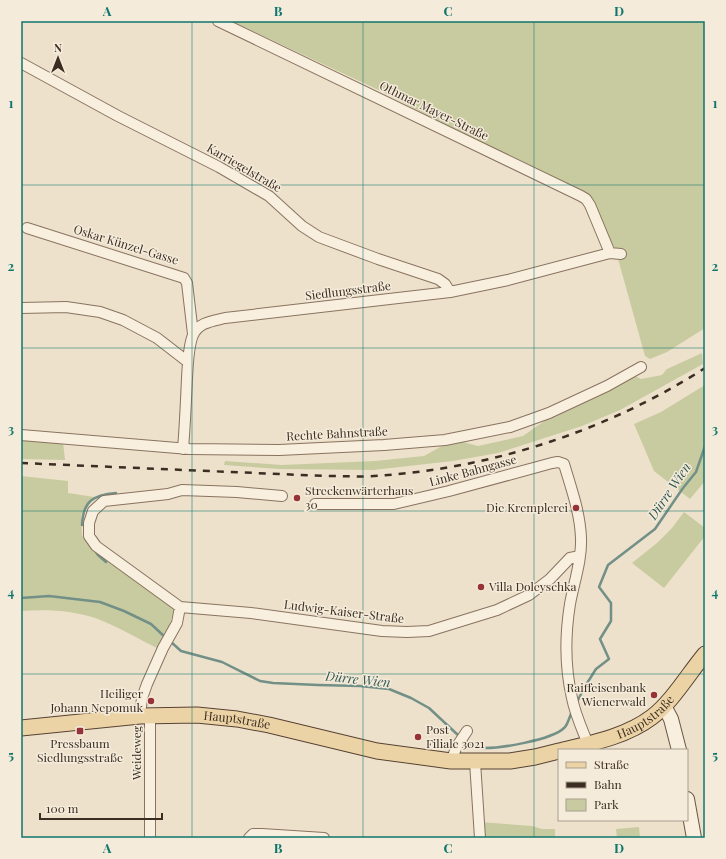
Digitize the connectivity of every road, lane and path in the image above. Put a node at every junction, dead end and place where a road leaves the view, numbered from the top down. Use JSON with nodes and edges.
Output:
{"nodes":[{"id":1,"x":218,"y":21,"type":"edge"},
{"id":2,"x":21,"y":63,"type":"edge"},
{"id":3,"x":27,"y":228,"type":"dead end"},
{"id":4,"x":610,"y":253,"type":"junction"},
{"id":5,"x":621,"y":254,"type":"dead end"},
{"id":6,"x":450,"y":292,"type":"junction"},
{"id":7,"x":21,"y":308,"type":"edge"},
{"id":8,"x":193,"y":334,"type":"junction"},
{"id":9,"x":188,"y":362,"type":"junction"},
{"id":10,"x":641,"y":368,"type":"dead end"},
{"id":11,"x":21,"y":435,"type":"edge"},
{"id":12,"x":183,"y":449,"type":"junction"},
{"id":13,"x":282,"y":496,"type":"dead end"},
{"id":14,"x":315,"y":504,"type":"dead end"},
{"id":15,"x":580,"y":556,"type":"junction"},
{"id":16,"x":180,"y":607,"type":"junction"},
{"id":17,"x":705,"y":654,"type":"edge"},
{"id":18,"x":664,"y":706,"type":"junction"},
{"id":19,"x":145,"y":716,"type":"junction"},
{"id":20,"x":21,"y":728,"type":"edge"},
{"id":21,"x":467,"y":731,"type":"dead end"},
{"id":22,"x":588,"y":744,"type":"junction"},
{"id":23,"x":567,"y":749,"type":"edge"},
{"id":24,"x":679,"y":749,"type":"edge"},
{"id":25,"x":558,"y":751,"type":"edge"},
{"id":26,"x":450,"y":761,"type":"junction"},
{"id":27,"x":474,"y":762,"type":"junction"},
{"id":28,"x":688,"y":805,"type":"edge"},
{"id":29,"x":150,"y":838,"type":"edge"},
{"id":30,"x":249,"y":838,"type":"edge"},
{"id":31,"x":324,"y":838,"type":"edge"},
{"id":32,"x":480,"y":838,"type":"edge"},
{"id":33,"x":694,"y":838,"type":"edge"}],
"edges":[{"from":1,"to":4,"type":"street","name":"Othmar Mayer-Straße"},
{"from":2,"to":6,"type":"street","name":"Karriegelstraße"},
{"from":3,"to":8,"type":"street","name":"Oskar Künzel-Gasse"},
{"from":4,"to":5,"type":"street","name":"Siedlungsstraße"},
{"from":4,"to":6,"type":"street","name":"Siedlungsstraße"},
{"from":6,"to":8,"type":"street","name":"Siedlungsstraße"},
{"from":7,"to":9,"type":"street"},
{"from":8,"to":9,"type":"street"},
{"from":9,"to":12,"type":"street"},
{"from":10,"to":12,"type":"street","name":"Rechte Bahnstraße"},
{"from":11,"to":12,"type":"street","name":"Rechte Bahnstraße"},
{"from":13,"to":16,"type":"street"},
{"from":14,"to":15,"type":"street","name":"Linke Bahngasse"},
{"from":15,"to":16,"type":"street","name":"Ludwig-Kaiser-Straße"},
{"from":15,"to":22,"type":"street"},
{"from":16,"to":19,"type":"street"},
{"from":17,"to":18,"type":"main road","name":"Hauptstraße"},
{"from":18,"to":22,"type":"main road","name":"Hauptstraße"},
{"from":18,"to":24,"type":"street"},
{"from":19,"to":20,"type":"main road","name":"Hauptstraße"},
{"from":19,"to":26,"type":"main road","name":"Hauptstraße"},
{"from":19,"to":29,"type":"street","name":"Weideweg"},
{"from":21,"to":26,"type":"street"},
{"from":22,"to":23,"type":"main road","name":"Hauptstraße"},
{"from":25,"to":27,"type":"main road","name":"Hauptstraße"},
{"from":26,"to":27,"type":"main road","name":"Hauptstraße"},
{"from":27,"to":32,"type":"street"},
{"from":28,"to":33,"type":"street"},
{"from":30,"to":31,"type":"street"}]}
